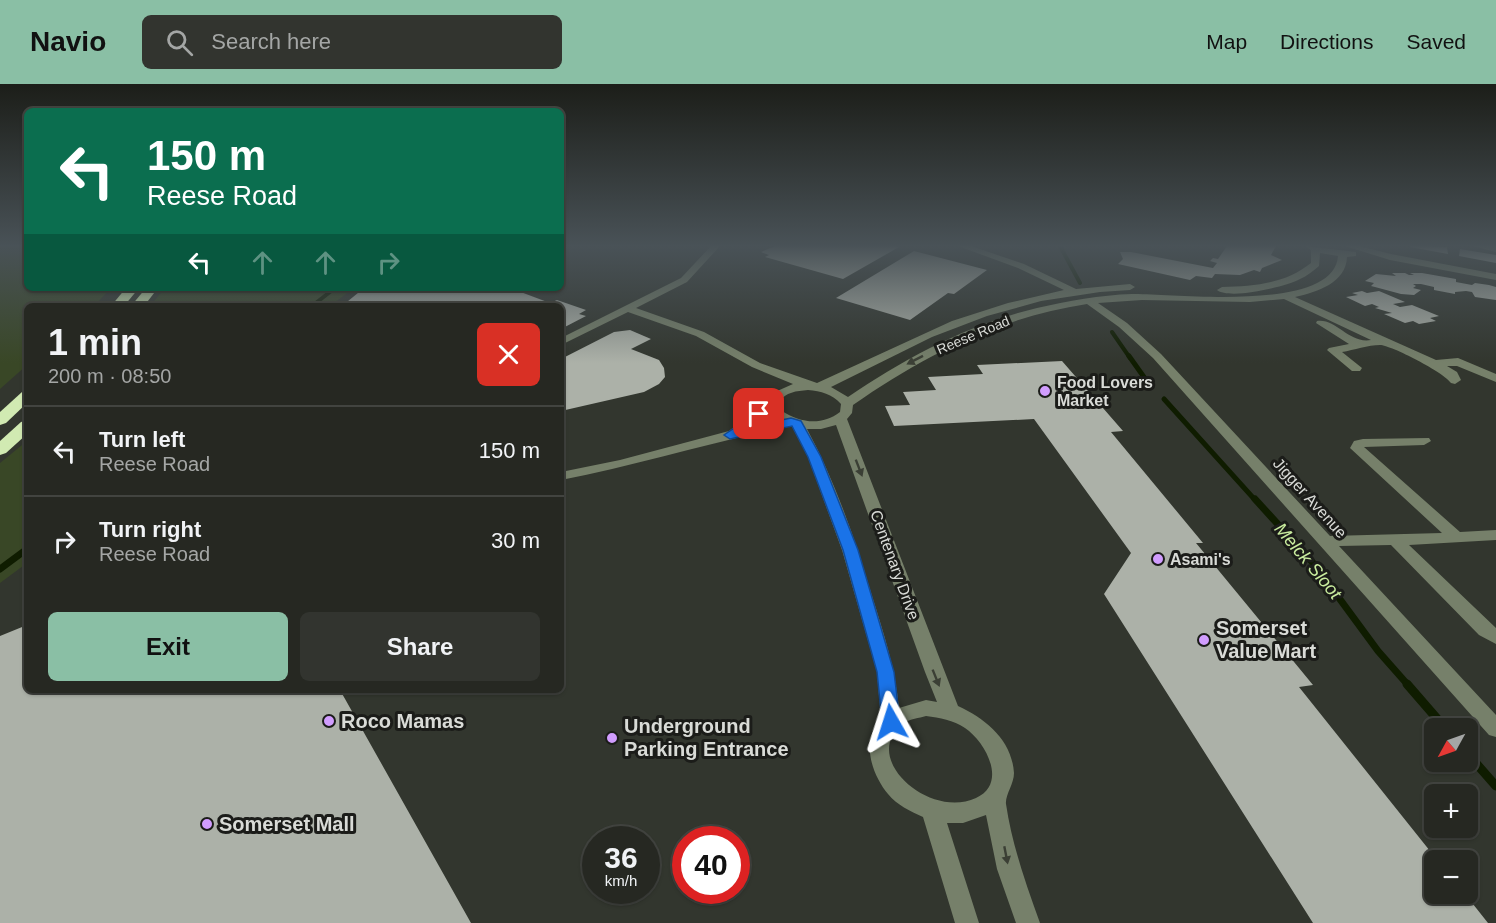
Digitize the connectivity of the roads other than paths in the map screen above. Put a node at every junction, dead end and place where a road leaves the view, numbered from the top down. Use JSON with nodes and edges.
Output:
{"nodes":[{"id":1,"x":674,"y":285,"type":"edge"},
{"id":2,"x":1061,"y":285,"type":"edge"},
{"id":3,"x":1267,"y":285,"type":"edge"},
{"id":4,"x":1319,"y":285,"type":"edge"},
{"id":5,"x":130,"y":291,"type":"edge"},
{"id":6,"x":150,"y":291,"type":"edge"},
{"id":7,"x":1073,"y":291,"type":"junction"},
{"id":8,"x":1286,"y":296,"type":"junction"},
{"id":9,"x":1089,"y":301,"type":"junction"},
{"id":10,"x":120,"y":303,"type":"edge"},
{"id":11,"x":140,"y":303,"type":"edge"},
{"id":12,"x":628,"y":309,"type":"junction"},
{"id":13,"x":1322,"y":322,"type":"dead end"},
{"id":14,"x":564,"y":341,"type":"edge"},
{"id":15,"x":1383,"y":341,"type":"junction"},
{"id":16,"x":1359,"y":345,"type":"junction"},
{"id":17,"x":1434,"y":364,"type":"junction"},
{"id":18,"x":756,"y":365,"type":"junction"},
{"id":19,"x":1356,"y":368,"type":"dead end"},
{"id":20,"x":1496,"y":378,"type":"edge"},
{"id":21,"x":1455,"y":380,"type":"dead end"},
{"id":22,"x":813,"y":387,"type":"junction"},
{"id":23,"x":24,"y":398,"type":"edge"},
{"id":24,"x":774,"y":400,"type":"junction"},
{"id":25,"x":847,"y":404,"type":"junction"},
{"id":26,"x":840,"y":418,"type":"junction"},
{"id":27,"x":0,"y":420,"type":"edge"},
{"id":28,"x":794,"y":423,"type":"junction"},
{"id":29,"x":24,"y":428,"type":"edge"},
{"id":30,"x":730,"y":435,"type":"junction"},
{"id":31,"x":1424,"y":441,"type":"dead end"},
{"id":32,"x":0,"y":450,"type":"edge"},
{"id":33,"x":564,"y":475,"type":"edge"},
{"id":34,"x":1496,"y":535,"type":"edge"},
{"id":35,"x":1457,"y":538,"type":"junction"},
{"id":36,"x":1395,"y":540,"type":"junction"},
{"id":37,"x":1325,"y":541,"type":"junction"},
{"id":38,"x":1496,"y":637,"type":"edge"},
{"id":39,"x":951,"y":712,"type":"junction"},
{"id":40,"x":891,"y":722,"type":"junction"},
{"id":41,"x":1496,"y":729,"type":"edge"},
{"id":42,"x":994,"y":798,"type":"junction"},
{"id":43,"x":933,"y":812,"type":"junction"},
{"id":44,"x":967,"y":923,"type":"edge"},
{"id":45,"x":1028,"y":923,"type":"edge"}],
"edges":[{"from":1,"to":12,"type":"street"},
{"from":2,"to":7,"type":"street"},
{"from":3,"to":7,"type":"street","name":"Reese Road"},
{"from":4,"to":8,"type":"street","name":"Reese Road"},
{"from":5,"to":10,"type":"highway"},
{"from":6,"to":11,"type":"highway"},
{"from":7,"to":22,"type":"street","name":"Reese Road"},
{"from":8,"to":9,"type":"street","name":"Reese Road"},
{"from":8,"to":15,"type":"street"},
{"from":9,"to":25,"type":"street","name":"Reese Road","one_way":true},
{"from":9,"to":37,"type":"street","name":"Jigger Avenue"},
{"from":12,"to":14,"type":"street"},
{"from":12,"to":18,"type":"street"},
{"from":13,"to":16,"type":"street"},
{"from":15,"to":16,"type":"street"},
{"from":15,"to":17,"type":"street"},
{"from":16,"to":19,"type":"street"},
{"from":17,"to":20,"type":"street"},
{"from":17,"to":21,"type":"street"},
{"from":18,"to":22,"type":"street"},
{"from":18,"to":24,"type":"street"},
{"from":22,"to":24,"type":"street","name":"Reese Road"},
{"from":22,"to":25,"type":"street"},
{"from":23,"to":27,"type":"highway"},
{"from":24,"to":28,"type":"street"},
{"from":24,"to":30,"type":"street"},
{"from":25,"to":26,"type":"street"},
{"from":26,"to":28,"type":"street"},
{"from":26,"to":39,"type":"street","name":"Centenary Drive","one_way":true},
{"from":28,"to":30,"type":"street"},
{"from":28,"to":40,"type":"street"},
{"from":29,"to":32,"type":"highway"},
{"from":30,"to":33,"type":"street"},
{"from":31,"to":35,"type":"street"},
{"from":34,"to":35,"type":"street"},
{"from":35,"to":36,"type":"street"},
{"from":36,"to":37,"type":"street"},
{"from":36,"to":38,"type":"street"},
{"from":37,"to":41,"type":"street","name":"Jigger Avenue"},
{"from":39,"to":40,"type":"street"},
{"from":39,"to":42,"type":"street"},
{"from":40,"to":43,"type":"street"},
{"from":42,"to":43,"type":"street"},
{"from":42,"to":45,"type":"street","one_way":true},
{"from":43,"to":44,"type":"street"}]}
